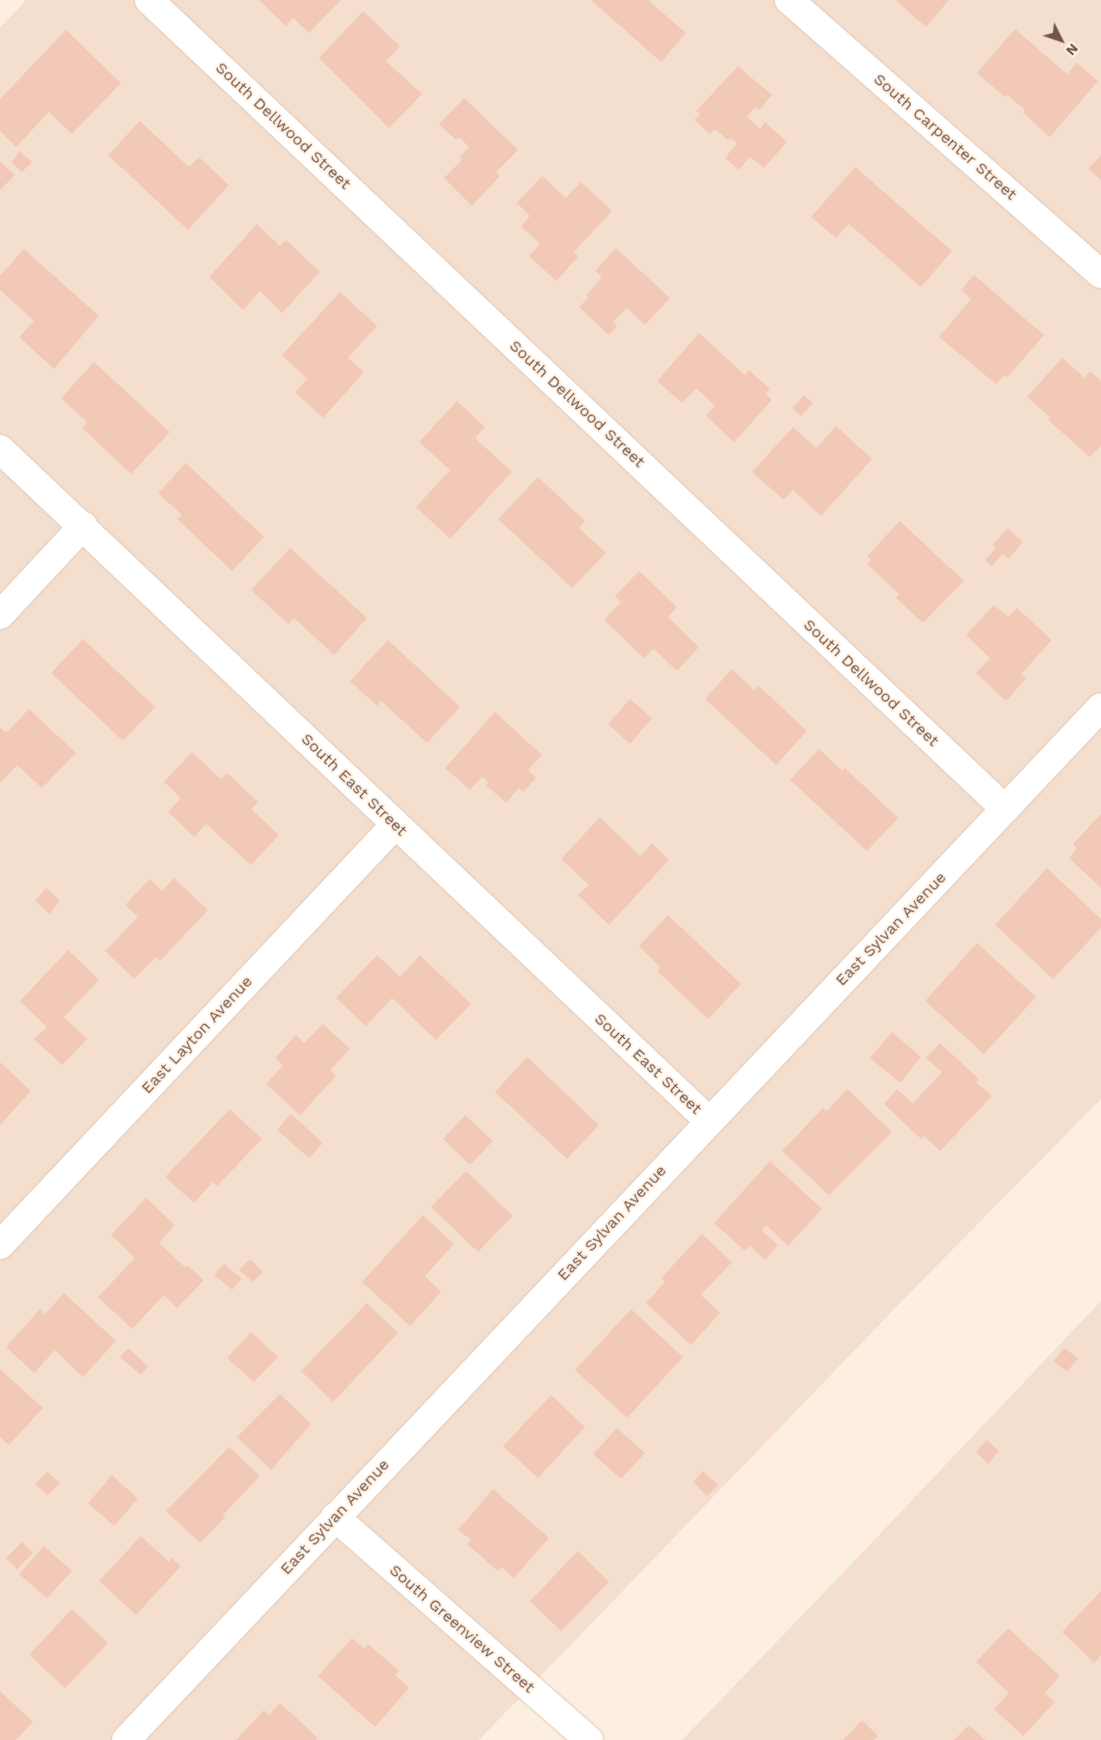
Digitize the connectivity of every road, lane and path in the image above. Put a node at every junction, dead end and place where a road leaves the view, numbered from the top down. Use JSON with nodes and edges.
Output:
{"nodes":[{"id":1,"x":149,"y":0,"type":"edge"},
{"id":2,"x":789,"y":0,"type":"edge"},
{"id":3,"x":1101,"y":274,"type":"edge"},
{"id":4,"x":0,"y":449,"type":"edge"},
{"id":5,"x":83,"y":526,"type":"junction"},
{"id":6,"x":0,"y":615,"type":"edge"},
{"id":7,"x":1101,"y":707,"type":"edge"},
{"id":8,"x":1005,"y":809,"type":"junction"},
{"id":9,"x":395,"y":825,"type":"junction"},
{"id":10,"x":709,"y":1121,"type":"junction"},
{"id":11,"x":0,"y":1245,"type":"edge"},
{"id":12,"x":335,"y":1517,"type":"junction"},
{"id":13,"x":126,"y":1740,"type":"edge"},
{"id":14,"x":589,"y":1740,"type":"edge"}],
"edges":[{"from":1,"to":8,"type":"street","name":"South Dellwood Street"},
{"from":2,"to":3,"type":"street","name":"South Carpenter Street"},
{"from":4,"to":5,"type":"street","name":"South East Street"},
{"from":5,"to":6,"type":"street"},
{"from":5,"to":9,"type":"street","name":"South East Street"},
{"from":7,"to":8,"type":"street","name":"East Sylvan Avenue"},
{"from":8,"to":10,"type":"street","name":"East Sylvan Avenue"},
{"from":9,"to":10,"type":"street","name":"South East Street"},
{"from":9,"to":11,"type":"street","name":"East Layton Avenue"},
{"from":10,"to":12,"type":"street","name":"East Sylvan Avenue"},
{"from":12,"to":13,"type":"street","name":"East Sylvan Avenue"},
{"from":12,"to":14,"type":"street","name":"South Greenview Street"}]}
